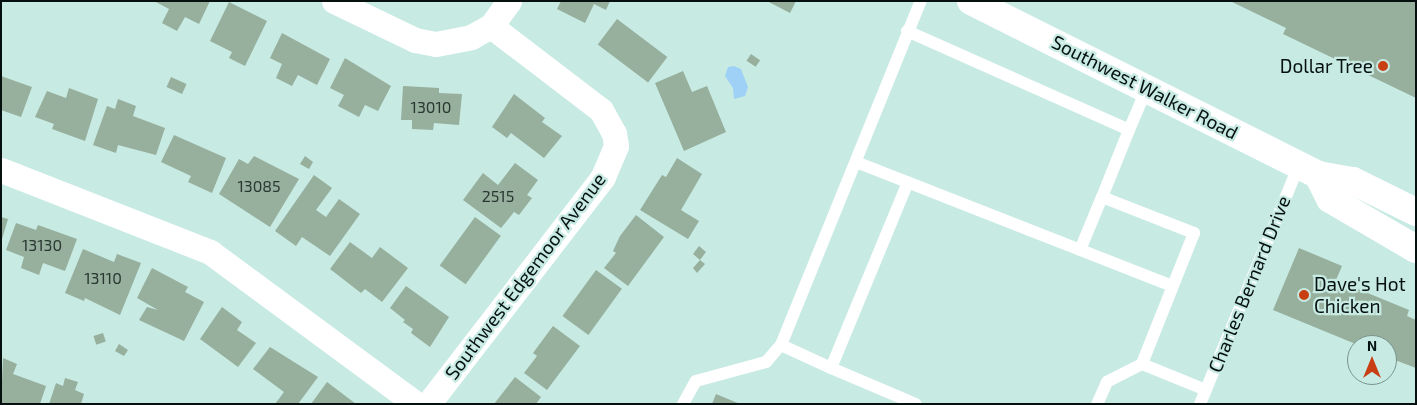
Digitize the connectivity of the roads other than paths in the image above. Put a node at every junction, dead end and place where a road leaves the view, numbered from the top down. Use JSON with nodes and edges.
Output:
{"nodes":[{"id":1,"x":334,"y":1,"type":"edge"},
{"id":2,"x":509,"y":1,"type":"edge"},
{"id":3,"x":921,"y":1,"type":"edge"},
{"id":4,"x":971,"y":1,"type":"edge"},
{"id":5,"x":491,"y":26,"type":"junction"},
{"id":6,"x":907,"y":31,"type":"junction"},
{"id":7,"x":1147,"y":88,"type":"junction"},
{"id":8,"x":1129,"y":130,"type":"junction"},
{"id":9,"x":856,"y":162,"type":"junction"},
{"id":10,"x":1,"y":170,"type":"edge"},
{"id":11,"x":1308,"y":170,"type":"junction"},
{"id":12,"x":908,"y":182,"type":"junction"},
{"id":13,"x":1102,"y":197,"type":"junction"},
{"id":14,"x":1416,"y":212,"type":"edge"},
{"id":15,"x":1416,"y":249,"type":"edge"},
{"id":16,"x":1080,"y":250,"type":"junction"},
{"id":17,"x":1173,"y":286,"type":"junction"},
{"id":18,"x":781,"y":345,"type":"junction"},
{"id":19,"x":1142,"y":364,"type":"junction"},
{"id":20,"x":831,"y":368,"type":"junction"},
{"id":21,"x":1206,"y":390,"type":"junction"},
{"id":22,"x":416,"y":404,"type":"edge"},
{"id":23,"x":428,"y":404,"type":"edge"},
{"id":24,"x":683,"y":404,"type":"edge"},
{"id":25,"x":916,"y":404,"type":"edge"},
{"id":26,"x":1097,"y":404,"type":"edge"},
{"id":27,"x":1200,"y":404,"type":"edge"}],
"edges":[{"from":1,"to":5,"type":"street"},
{"from":2,"to":5,"type":"street"},
{"from":3,"to":6,"type":"lane"},
{"from":4,"to":7,"type":"main road","name":"Southwest Walker Road"},
{"from":5,"to":23,"type":"street","name":"Southwest Edgemoor Avenue"},
{"from":6,"to":8,"type":"lane"},
{"from":6,"to":9,"type":"lane"},
{"from":7,"to":8,"type":"lane"},
{"from":7,"to":11,"type":"main road","name":"Southwest Walker Road"},
{"from":8,"to":13,"type":"lane"},
{"from":9,"to":12,"type":"lane"},
{"from":9,"to":18,"type":"lane"},
{"from":10,"to":22,"type":"street"},
{"from":11,"to":14,"type":"main road","name":"Southwest Walker Road"},
{"from":11,"to":15,"type":"main road"},
{"from":11,"to":21,"type":"lane","name":"Charles Bernard Drive"},
{"from":12,"to":16,"type":"lane"},
{"from":12,"to":20,"type":"lane"},
{"from":13,"to":16,"type":"lane"},
{"from":13,"to":17,"type":"lane"},
{"from":16,"to":17,"type":"lane"},
{"from":17,"to":19,"type":"lane"},
{"from":18,"to":20,"type":"lane"},
{"from":18,"to":24,"type":"lane"},
{"from":19,"to":21,"type":"lane"},
{"from":19,"to":26,"type":"lane"},
{"from":20,"to":25,"type":"lane"},
{"from":21,"to":27,"type":"lane","name":"Charles Bernard Drive"}]}
